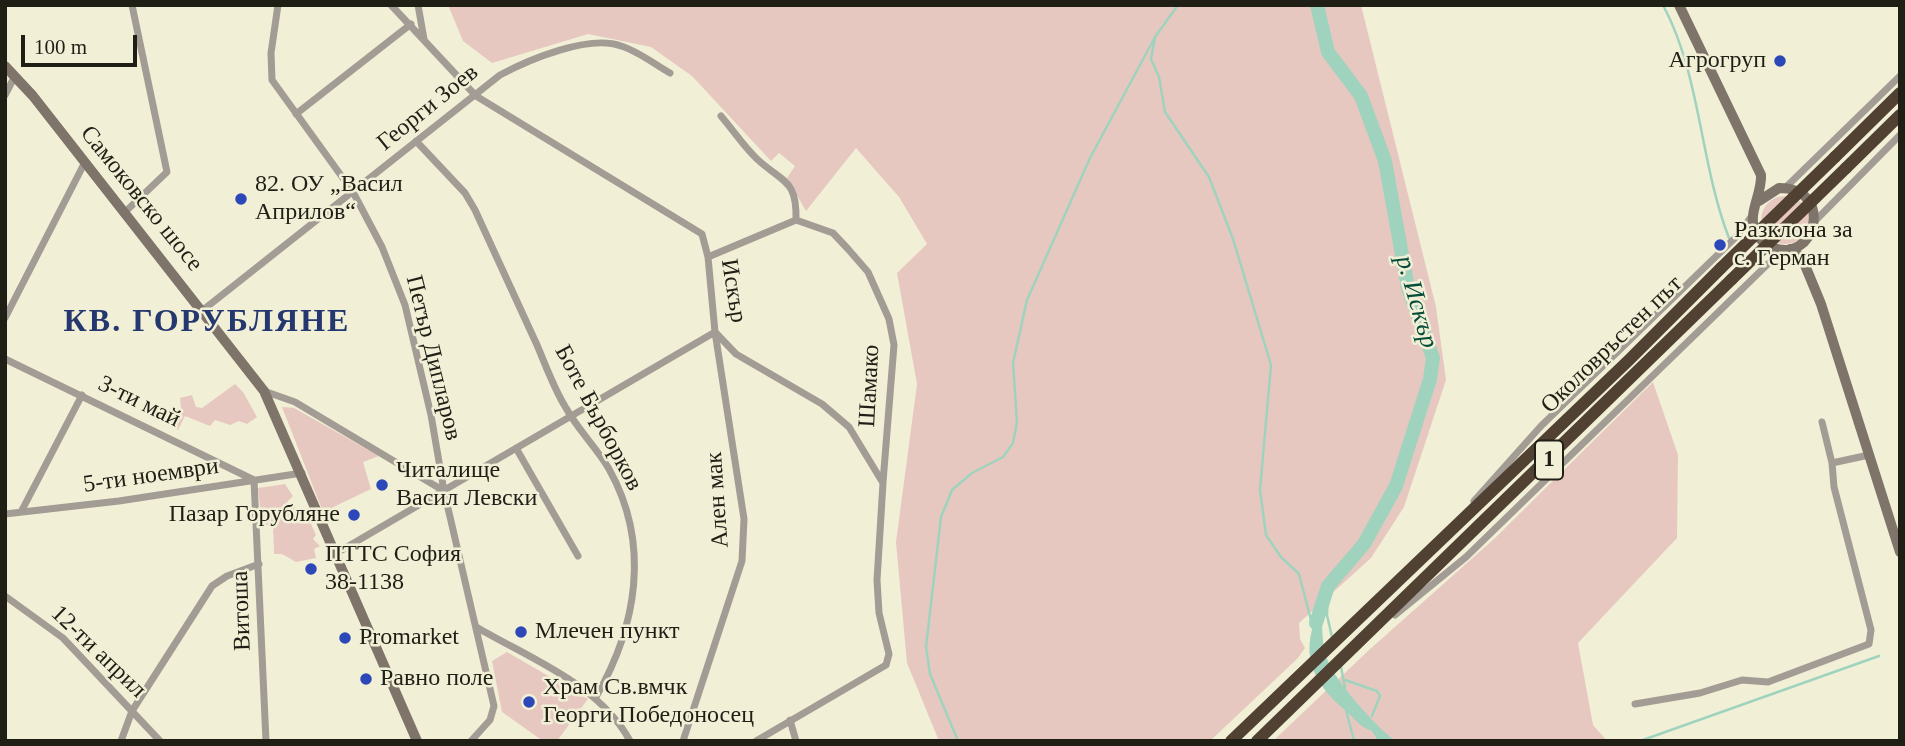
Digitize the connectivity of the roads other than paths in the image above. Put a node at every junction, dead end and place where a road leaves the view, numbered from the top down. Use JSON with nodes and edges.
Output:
{"nodes":[{"id":1,"x":132,"y":5,"type":"edge"},
{"id":2,"x":278,"y":5,"type":"edge"},
{"id":3,"x":391,"y":5,"type":"edge"},
{"id":4,"x":418,"y":5,"type":"edge"},
{"id":5,"x":1679,"y":5,"type":"edge"},
{"id":6,"x":411,"y":24,"type":"junction"},
{"id":7,"x":424,"y":40,"type":"junction"},
{"id":8,"x":5,"y":66,"type":"edge"},
{"id":9,"x":670,"y":73,"type":"dead end"},
{"id":10,"x":15,"y":76,"type":"junction"},
{"id":11,"x":1900,"y":76,"type":"edge"},
{"id":12,"x":1900,"y":93,"type":"edge"},
{"id":13,"x":5,"y":95,"type":"edge"},
{"id":14,"x":476,"y":96,"type":"junction"},
{"id":15,"x":296,"y":114,"type":"junction"},
{"id":16,"x":1900,"y":115,"type":"edge"},
{"id":17,"x":721,"y":116,"type":"dead end"},
{"id":18,"x":1900,"y":135,"type":"edge"},
{"id":19,"x":416,"y":141,"type":"junction"},
{"id":20,"x":85,"y":162,"type":"junction"},
{"id":21,"x":1761,"y":175,"type":"junction"},
{"id":22,"x":1782,"y":188,"type":"junction"},
{"id":23,"x":353,"y":192,"type":"junction"},
{"id":24,"x":1759,"y":201,"type":"junction"},
{"id":25,"x":125,"y":212,"type":"junction"},
{"id":26,"x":1754,"y":214,"type":"junction"},
{"id":27,"x":796,"y":220,"type":"junction"},
{"id":28,"x":1815,"y":222,"type":"junction"},
{"id":29,"x":1804,"y":242,"type":"junction"},
{"id":30,"x":1789,"y":249,"type":"junction"},
{"id":31,"x":708,"y":257,"type":"junction"},
{"id":32,"x":1802,"y":258,"type":"junction"},
{"id":33,"x":203,"y":310,"type":"junction"},
{"id":34,"x":5,"y":318,"type":"edge"},
{"id":35,"x":715,"y":332,"type":"junction"},
{"id":36,"x":5,"y":359,"type":"edge"},
{"id":37,"x":264,"y":391,"type":"junction"},
{"id":38,"x":82,"y":395,"type":"junction"},
{"id":39,"x":570,"y":415,"type":"junction"},
{"id":40,"x":1822,"y":422,"type":"dead end"},
{"id":41,"x":516,"y":448,"type":"junction"},
{"id":42,"x":1869,"y":455,"type":"junction"},
{"id":43,"x":1832,"y":463,"type":"junction"},
{"id":44,"x":302,"y":473,"type":"junction"},
{"id":45,"x":254,"y":481,"type":"junction"},
{"id":46,"x":883,"y":483,"type":"junction"},
{"id":47,"x":444,"y":491,"type":"junction"},
{"id":48,"x":21,"y":512,"type":"junction"},
{"id":49,"x":5,"y":514,"type":"edge"},
{"id":50,"x":1900,"y":552,"type":"edge"},
{"id":51,"x":335,"y":554,"type":"junction"},
{"id":52,"x":578,"y":556,"type":"dead end"},
{"id":53,"x":259,"y":564,"type":"junction"},
{"id":54,"x":1389,"y":588,"type":"junction"},
{"id":55,"x":5,"y":596,"type":"edge"},
{"id":56,"x":478,"y":628,"type":"junction"},
{"id":57,"x":1364,"y":639,"type":"junction"},
{"id":58,"x":596,"y":697,"type":"junction"},
{"id":59,"x":1635,"y":704,"type":"dead end"},
{"id":60,"x":132,"y":711,"type":"junction"},
{"id":61,"x":790,"y":720,"type":"junction"},
{"id":62,"x":264,"y":738,"type":"edge"},
{"id":63,"x":121,"y":741,"type":"edge"},
{"id":64,"x":160,"y":741,"type":"edge"},
{"id":65,"x":417,"y":741,"type":"edge"},
{"id":66,"x":471,"y":741,"type":"edge"},
{"id":67,"x":630,"y":741,"type":"edge"},
{"id":68,"x":683,"y":741,"type":"edge"},
{"id":69,"x":756,"y":741,"type":"edge"},
{"id":70,"x":796,"y":741,"type":"edge"},
{"id":71,"x":1231,"y":741,"type":"edge"},
{"id":72,"x":1257,"y":741,"type":"edge"}],
"edges":[{"from":1,"to":25,"type":"street"},
{"from":2,"to":15,"type":"street","name":"Петър Дипларов"},
{"from":3,"to":6,"type":"street","name":"Искър"},
{"from":4,"to":7,"type":"street"},
{"from":5,"to":21,"type":"main road"},
{"from":6,"to":7,"type":"street","name":"Искър"},
{"from":6,"to":15,"type":"street"},
{"from":7,"to":14,"type":"street","name":"Искър"},
{"from":8,"to":10,"type":"main road","name":"Самоковско шосе"},
{"from":9,"to":14,"type":"street","name":"Георги Зоев"},
{"from":10,"to":13,"type":"street"},
{"from":10,"to":20,"type":"main road","name":"Самоковско шосе"},
{"from":11,"to":22,"type":"street"},
{"from":12,"to":54,"type":"highway","name":"Околовръстен път","number":"1","bridge":true},
{"from":14,"to":19,"type":"street","name":"Георги Зоев"},
{"from":14,"to":31,"type":"street","name":"Искър"},
{"from":15,"to":23,"type":"street","name":"Петър Дипларов"},
{"from":16,"to":57,"type":"highway","name":"Околовръстен път","number":"1","bridge":true},
{"from":17,"to":27,"type":"street"},
{"from":18,"to":28,"type":"street"},
{"from":19,"to":23,"type":"street","name":"Георги Зоев"},
{"from":19,"to":39,"type":"street","name":"Боте Бърборков"},
{"from":20,"to":25,"type":"main road","name":"Самоковско шосе"},
{"from":20,"to":34,"type":"street"},
{"from":21,"to":22,"type":"main road"},
{"from":21,"to":24,"type":"main road"},
{"from":22,"to":24,"type":"main road"},
{"from":22,"to":28,"type":"main road"},
{"from":23,"to":33,"type":"street","name":"Георги Зоев"},
{"from":23,"to":47,"type":"street","name":"Петър Дипларов"},
{"from":24,"to":26,"type":"main road"},
{"from":25,"to":33,"type":"main road","name":"Самоковско шосе"},
{"from":26,"to":30,"type":"main road"},
{"from":26,"to":54,"type":"street"},
{"from":27,"to":31,"type":"street"},
{"from":27,"to":46,"type":"street","name":"Шамако"},
{"from":28,"to":29,"type":"main road"},
{"from":29,"to":30,"type":"main road"},
{"from":29,"to":32,"type":"main road"},
{"from":30,"to":32,"type":"main road"},
{"from":30,"to":57,"type":"street"},
{"from":31,"to":35,"type":"street","name":"Искър"},
{"from":32,"to":42,"type":"main road"},
{"from":33,"to":37,"type":"main road","name":"Самоковско шосе"},
{"from":35,"to":39,"type":"street"},
{"from":35,"to":46,"type":"street","name":"Искър"},
{"from":35,"to":68,"type":"street","name":"Ален мак"},
{"from":36,"to":38,"type":"street","name":"3-ти май"},
{"from":37,"to":44,"type":"main road","name":"Самоковско шосе"},
{"from":37,"to":47,"type":"street"},
{"from":38,"to":45,"type":"street","name":"3-ти май"},
{"from":38,"to":48,"type":"street"},
{"from":39,"to":41,"type":"street"},
{"from":39,"to":58,"type":"street","name":"Боте Бърборков"},
{"from":40,"to":43,"type":"street"},
{"from":41,"to":47,"type":"street"},
{"from":41,"to":52,"type":"street"},
{"from":42,"to":43,"type":"street"},
{"from":42,"to":50,"type":"main road"},
{"from":43,"to":59,"type":"street"},
{"from":44,"to":45,"type":"street","name":"5-ти ноември"},
{"from":44,"to":51,"type":"main road","name":"Самоковско шосе"},
{"from":45,"to":48,"type":"street","name":"5-ти ноември"},
{"from":45,"to":53,"type":"street","name":"Витоша"},
{"from":46,"to":61,"type":"street"},
{"from":47,"to":51,"type":"street"},
{"from":47,"to":56,"type":"street","name":"Петър Дипларов"},
{"from":48,"to":49,"type":"street","name":"5-ти ноември"},
{"from":51,"to":65,"type":"main road","name":"Самоковско шосе"},
{"from":53,"to":60,"type":"street"},
{"from":53,"to":62,"type":"street","name":"Витоша"},
{"from":54,"to":71,"type":"highway","name":"Околовръстен път","number":"1"},
{"from":55,"to":60,"type":"street","name":"12-ти април"},
{"from":56,"to":58,"type":"street"},
{"from":56,"to":66,"type":"street","name":"Петър Дипларов"},
{"from":57,"to":72,"type":"highway","name":"Околовръстен път","number":"1"},
{"from":58,"to":67,"type":"street"},
{"from":60,"to":63,"type":"street"},
{"from":60,"to":64,"type":"street","name":"12-ти април"},
{"from":61,"to":69,"type":"street"},
{"from":61,"to":70,"type":"street"}]}
